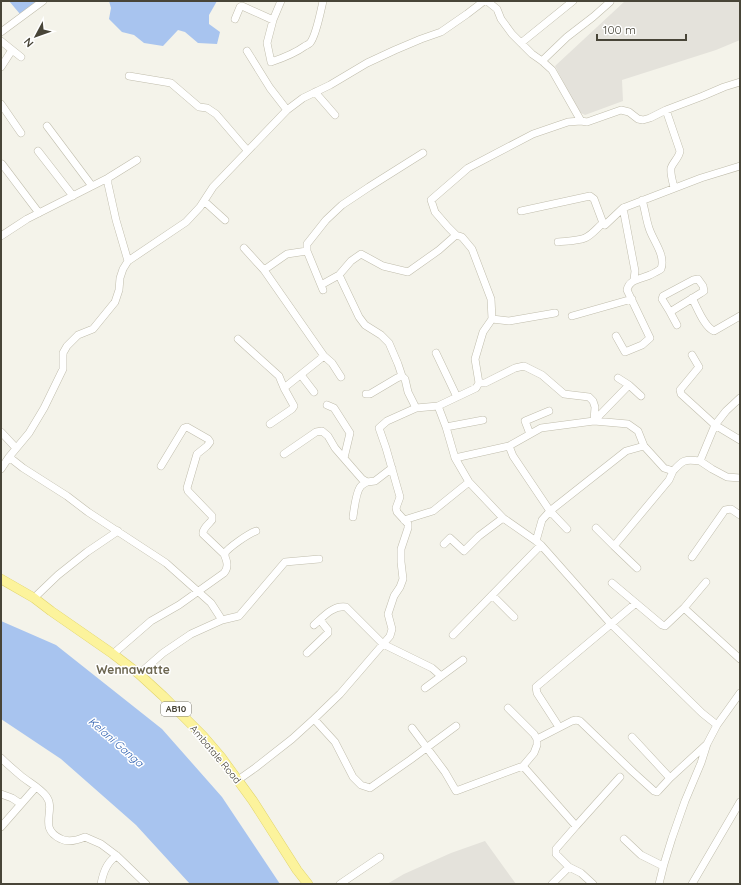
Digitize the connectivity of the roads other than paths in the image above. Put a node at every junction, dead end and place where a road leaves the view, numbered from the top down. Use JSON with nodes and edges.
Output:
{"nodes":[{"id":1,"x":43,"y":1,"type":"edge"},
{"id":2,"x":281,"y":1,"type":"edge"},
{"id":3,"x":323,"y":1,"type":"edge"},
{"id":4,"x":484,"y":1,"type":"edge"},
{"id":5,"x":487,"y":1,"type":"edge"},
{"id":6,"x":573,"y":1,"type":"edge"},
{"id":7,"x":610,"y":2,"type":"dead end"},
{"id":8,"x":235,"y":19,"type":"dead end"},
{"id":9,"x":273,"y":20,"type":"junction"},
{"id":10,"x":1,"y":32,"type":"edge"},
{"id":11,"x":1,"y":41,"type":"edge"},
{"id":12,"x":521,"y":43,"type":"junction"},
{"id":13,"x":12,"y":50,"type":"junction"},
{"id":14,"x":247,"y":51,"type":"dead end"},
{"id":15,"x":21,"y":57,"type":"dead end"},
{"id":16,"x":542,"y":61,"type":"junction"},
{"id":17,"x":271,"y":62,"type":"junction"},
{"id":18,"x":257,"y":66,"type":"junction"},
{"id":19,"x":1,"y":67,"type":"edge"},
{"id":20,"x":129,"y":76,"type":"dead end"},
{"id":21,"x":740,"y":82,"type":"edge"},
{"id":22,"x":315,"y":92,"type":"junction"},
{"id":23,"x":1,"y":104,"type":"edge"},
{"id":24,"x":286,"y":110,"type":"junction"},
{"id":25,"x":666,"y":110,"type":"junction"},
{"id":26,"x":335,"y":115,"type":"dead end"},
{"id":27,"x":580,"y":121,"type":"junction"},
{"id":28,"x":47,"y":126,"type":"dead end"},
{"id":29,"x":21,"y":133,"type":"dead end"},
{"id":30,"x":247,"y":150,"type":"junction"},
{"id":31,"x":38,"y":151,"type":"dead end"},
{"id":32,"x":423,"y":152,"type":"dead end"},
{"id":33,"x":137,"y":160,"type":"dead end"},
{"id":34,"x":2,"y":164,"type":"dead end"},
{"id":35,"x":740,"y":166,"type":"edge"},
{"id":36,"x":108,"y":178,"type":"junction"},
{"id":37,"x":92,"y":186,"type":"junction"},
{"id":38,"x":674,"y":188,"type":"junction"},
{"id":39,"x":73,"y":196,"type":"junction"},
{"id":40,"x":642,"y":200,"type":"junction"},
{"id":41,"x":204,"y":201,"type":"junction"},
{"id":42,"x":623,"y":208,"type":"junction"},
{"id":43,"x":521,"y":211,"type":"dead end"},
{"id":44,"x":39,"y":213,"type":"junction"},
{"id":45,"x":225,"y":220,"type":"dead end"},
{"id":46,"x":603,"y":223,"type":"junction"},
{"id":47,"x":456,"y":235,"type":"junction"},
{"id":48,"x":1,"y":236,"type":"edge"},
{"id":49,"x":558,"y":242,"type":"dead end"},
{"id":50,"x":244,"y":248,"type":"dead end"},
{"id":51,"x":307,"y":251,"type":"junction"},
{"id":52,"x":128,"y":261,"type":"junction"},
{"id":53,"x":264,"y":270,"type":"junction"},
{"id":54,"x":340,"y":275,"type":"junction"},
{"id":55,"x":634,"y":280,"type":"junction"},
{"id":56,"x":692,"y":298,"type":"junction"},
{"id":57,"x":632,"y":299,"type":"junction"},
{"id":58,"x":670,"y":312,"type":"junction"},
{"id":59,"x":555,"y":313,"type":"dead end"},
{"id":60,"x":572,"y":316,"type":"dead end"},
{"id":61,"x":740,"y":316,"type":"edge"},
{"id":62,"x":492,"y":319,"type":"junction"},
{"id":63,"x":677,"y":325,"type":"dead end"},
{"id":64,"x":616,"y":336,"type":"dead end"},
{"id":65,"x":238,"y":340,"type":"dead end"},
{"id":66,"x":436,"y":353,"type":"dead end"},
{"id":67,"x":692,"y":355,"type":"dead end"},
{"id":68,"x":324,"y":356,"type":"junction"},
{"id":69,"x":301,"y":375,"type":"junction"},
{"id":70,"x":402,"y":376,"type":"junction"},
{"id":71,"x":341,"y":377,"type":"dead end"},
{"id":72,"x":618,"y":378,"type":"dead end"},
{"id":73,"x":479,"y":383,"type":"junction"},
{"id":74,"x":629,"y":385,"type":"junction"},
{"id":75,"x":284,"y":388,"type":"junction"},
{"id":76,"x":314,"y":392,"type":"dead end"},
{"id":77,"x":366,"y":394,"type":"dead end"},
{"id":78,"x":641,"y":396,"type":"dead end"},
{"id":79,"x":457,"y":398,"type":"junction"},
{"id":80,"x":740,"y":398,"type":"edge"},
{"id":81,"x":327,"y":405,"type":"dead end"},
{"id":82,"x":438,"y":406,"type":"junction"},
{"id":83,"x":416,"y":408,"type":"junction"},
{"id":84,"x":549,"y":411,"type":"dead end"},
{"id":85,"x":483,"y":420,"type":"dead end"},
{"id":86,"x":594,"y":421,"type":"junction"},
{"id":87,"x":270,"y":424,"type":"dead end"},
{"id":88,"x":715,"y":425,"type":"junction"},
{"id":89,"x":446,"y":427,"type":"junction"},
{"id":90,"x":1,"y":432,"type":"edge"},
{"id":91,"x":530,"y":434,"type":"junction"},
{"id":92,"x":740,"y":440,"type":"edge"},
{"id":93,"x":509,"y":446,"type":"junction"},
{"id":94,"x":644,"y":446,"type":"junction"},
{"id":95,"x":16,"y":448,"type":"junction"},
{"id":96,"x":284,"y":454,"type":"dead end"},
{"id":97,"x":10,"y":457,"type":"junction"},
{"id":98,"x":344,"y":458,"type":"junction"},
{"id":99,"x":455,"y":458,"type":"junction"},
{"id":100,"x":700,"y":461,"type":"junction"},
{"id":101,"x":161,"y":466,"type":"dead end"},
{"id":102,"x":392,"y":468,"type":"junction"},
{"id":103,"x":1,"y":469,"type":"edge"},
{"id":104,"x":672,"y":471,"type":"junction"},
{"id":105,"x":740,"y":478,"type":"edge"},
{"id":106,"x":367,"y":482,"type":"junction"},
{"id":107,"x":469,"y":482,"type":"junction"},
{"id":108,"x":550,"y":511,"type":"junction"},
{"id":109,"x":740,"y":515,"type":"edge"},
{"id":110,"x":353,"y":518,"type":"dead end"},
{"id":111,"x":503,"y":518,"type":"junction"},
{"id":112,"x":404,"y":520,"type":"junction"},
{"id":113,"x":596,"y":528,"type":"dead end"},
{"id":114,"x":567,"y":529,"type":"dead end"},
{"id":115,"x":118,"y":531,"type":"junction"},
{"id":116,"x":256,"y":532,"type":"dead end"},
{"id":117,"x":538,"y":543,"type":"junction"},
{"id":118,"x":444,"y":544,"type":"dead end"},
{"id":119,"x":614,"y":546,"type":"junction"},
{"id":120,"x":225,"y":555,"type":"junction"},
{"id":121,"x":692,"y":557,"type":"dead end"},
{"id":122,"x":319,"y":559,"type":"dead end"},
{"id":123,"x":638,"y":568,"type":"dead end"},
{"id":124,"x":1,"y":579,"type":"edge"},
{"id":125,"x":706,"y":582,"type":"dead end"},
{"id":126,"x":612,"y":583,"type":"dead end"},
{"id":127,"x":198,"y":592,"type":"junction"},
{"id":128,"x":492,"y":595,"type":"junction"},
{"id":129,"x":34,"y":598,"type":"junction"},
{"id":130,"x":636,"y":603,"type":"junction"},
{"id":131,"x":684,"y":608,"type":"junction"},
{"id":132,"x":514,"y":617,"type":"dead end"},
{"id":133,"x":222,"y":620,"type":"junction"},
{"id":134,"x":320,"y":620,"type":"junction"},
{"id":135,"x":610,"y":624,"type":"junction"},
{"id":136,"x":314,"y":625,"type":"dead end"},
{"id":137,"x":453,"y":635,"type":"dead end"},
{"id":138,"x":383,"y":644,"type":"junction"},
{"id":139,"x":307,"y":653,"type":"dead end"},
{"id":140,"x":113,"y":654,"type":"junction"},
{"id":141,"x":740,"y":659,"type":"edge"},
{"id":142,"x":463,"y":660,"type":"dead end"},
{"id":143,"x":139,"y":674,"type":"junction"},
{"id":144,"x":441,"y":676,"type":"junction"},
{"id":145,"x":425,"y":688,"type":"dead end"},
{"id":146,"x":740,"y":694,"type":"edge"},
{"id":147,"x":508,"y":708,"type":"dead end"},
{"id":148,"x":314,"y":719,"type":"junction"},
{"id":149,"x":717,"y":725,"type":"junction"},
{"id":150,"x":456,"y":726,"type":"dead end"},
{"id":151,"x":412,"y":728,"type":"dead end"},
{"id":152,"x":559,"y":728,"type":"junction"},
{"id":153,"x":632,"y":737,"type":"dead end"},
{"id":154,"x":537,"y":739,"type":"junction"},
{"id":155,"x":707,"y":744,"type":"junction"},
{"id":156,"x":426,"y":748,"type":"junction"},
{"id":157,"x":1,"y":758,"type":"edge"},
{"id":158,"x":523,"y":766,"type":"junction"},
{"id":159,"x":620,"y":777,"type":"dead end"},
{"id":160,"x":670,"y":778,"type":"junction"},
{"id":161,"x":238,"y":780,"type":"junction"},
{"id":162,"x":36,"y":787,"type":"junction"},
{"id":163,"x":1,"y":794,"type":"edge"},
{"id":164,"x":740,"y":802,"type":"edge"},
{"id":165,"x":21,"y":804,"type":"junction"},
{"id":166,"x":576,"y":826,"type":"junction"},
{"id":167,"x":1,"y":827,"type":"edge"},
{"id":168,"x":624,"y":839,"type":"dead end"},
{"id":169,"x":117,"y":856,"type":"junction"},
{"id":170,"x":380,"y":858,"type":"dead end"},
{"id":171,"x":663,"y":866,"type":"junction"},
{"id":172,"x":569,"y":867,"type":"junction"},
{"id":173,"x":101,"y":884,"type":"edge"},
{"id":174,"x":146,"y":884,"type":"edge"},
{"id":175,"x":308,"y":884,"type":"edge"},
{"id":176,"x":340,"y":884,"type":"edge"},
{"id":177,"x":552,"y":884,"type":"edge"},
{"id":178,"x":593,"y":884,"type":"edge"},
{"id":179,"x":659,"y":884,"type":"edge"},
{"id":180,"x":692,"y":884,"type":"edge"}],
"edges":[{"from":1,"to":10,"type":"street"},
{"from":2,"to":9,"type":"street"},
{"from":3,"to":17,"type":"street"},
{"from":4,"to":22,"type":"street"},
{"from":5,"to":12,"type":"street"},
{"from":6,"to":12,"type":"street"},
{"from":7,"to":16,"type":"street"},
{"from":8,"to":9,"type":"street"},
{"from":9,"to":17,"type":"street"},
{"from":11,"to":13,"type":"street"},
{"from":12,"to":16,"type":"street"},
{"from":13,"to":15,"type":"street"},
{"from":13,"to":19,"type":"street"},
{"from":14,"to":18,"type":"street"},
{"from":16,"to":27,"type":"street"},
{"from":17,"to":18,"type":"street"},
{"from":18,"to":24,"type":"street"},
{"from":20,"to":30,"type":"street"},
{"from":21,"to":25,"type":"street"},
{"from":22,"to":24,"type":"street"},
{"from":22,"to":26,"type":"street"},
{"from":23,"to":29,"type":"street"},
{"from":24,"to":30,"type":"street"},
{"from":25,"to":27,"type":"street"},
{"from":25,"to":38,"type":"street"},
{"from":27,"to":47,"type":"street"},
{"from":28,"to":37,"type":"street"},
{"from":30,"to":41,"type":"street"},
{"from":31,"to":39,"type":"street"},
{"from":32,"to":51,"type":"street"},
{"from":33,"to":36,"type":"street"},
{"from":34,"to":44,"type":"street"},
{"from":35,"to":38,"type":"street"},
{"from":36,"to":37,"type":"street"},
{"from":36,"to":52,"type":"street"},
{"from":37,"to":39,"type":"street"},
{"from":38,"to":40,"type":"street"},
{"from":39,"to":44,"type":"street"},
{"from":40,"to":42,"type":"street"},
{"from":40,"to":55,"type":"street"},
{"from":41,"to":45,"type":"street"},
{"from":41,"to":52,"type":"street"},
{"from":42,"to":46,"type":"street"},
{"from":42,"to":55,"type":"street"},
{"from":43,"to":46,"type":"street"},
{"from":44,"to":48,"type":"street"},
{"from":46,"to":49,"type":"street"},
{"from":47,"to":54,"type":"street"},
{"from":47,"to":62,"type":"street"},
{"from":50,"to":53,"type":"street"},
{"from":51,"to":53,"type":"street"},
{"from":51,"to":54,"type":"street"},
{"from":52,"to":95,"type":"street"},
{"from":53,"to":68,"type":"street"},
{"from":54,"to":70,"type":"street"},
{"from":55,"to":57,"type":"street"},
{"from":56,"to":58,"type":"street"},
{"from":56,"to":58,"type":"street"},
{"from":56,"to":61,"type":"street"},
{"from":57,"to":60,"type":"street"},
{"from":57,"to":64,"type":"street"},
{"from":58,"to":63,"type":"street"},
{"from":59,"to":62,"type":"street"},
{"from":62,"to":73,"type":"street"},
{"from":65,"to":75,"type":"street"},
{"from":66,"to":79,"type":"street"},
{"from":67,"to":88,"type":"street"},
{"from":68,"to":69,"type":"street"},
{"from":68,"to":71,"type":"street"},
{"from":69,"to":75,"type":"street"},
{"from":69,"to":76,"type":"street"},
{"from":70,"to":77,"type":"street"},
{"from":70,"to":83,"type":"street"},
{"from":72,"to":74,"type":"street"},
{"from":73,"to":79,"type":"street"},
{"from":73,"to":86,"type":"street"},
{"from":74,"to":78,"type":"street"},
{"from":74,"to":86,"type":"street"},
{"from":75,"to":87,"type":"street"},
{"from":79,"to":82,"type":"street"},
{"from":80,"to":88,"type":"street"},
{"from":81,"to":98,"type":"street"},
{"from":82,"to":83,"type":"street"},
{"from":82,"to":89,"type":"street"},
{"from":83,"to":102,"type":"street"},
{"from":84,"to":91,"type":"street"},
{"from":85,"to":89,"type":"street"},
{"from":86,"to":91,"type":"street"},
{"from":86,"to":94,"type":"street"},
{"from":88,"to":92,"type":"street"},
{"from":88,"to":100,"type":"street"},
{"from":89,"to":99,"type":"street"},
{"from":90,"to":95,"type":"street"},
{"from":91,"to":93,"type":"street"},
{"from":93,"to":99,"type":"street"},
{"from":93,"to":108,"type":"street"},
{"from":94,"to":104,"type":"street"},
{"from":94,"to":108,"type":"street"},
{"from":95,"to":97,"type":"street"},
{"from":96,"to":98,"type":"street"},
{"from":97,"to":103,"type":"street"},
{"from":97,"to":115,"type":"street"},
{"from":98,"to":106,"type":"street"},
{"from":99,"to":107,"type":"street"},
{"from":100,"to":104,"type":"street"},
{"from":100,"to":105,"type":"street"},
{"from":101,"to":120,"type":"street"},
{"from":102,"to":106,"type":"street"},
{"from":102,"to":112,"type":"street"},
{"from":104,"to":119,"type":"street"},
{"from":106,"to":110,"type":"street"},
{"from":107,"to":111,"type":"street"},
{"from":107,"to":112,"type":"street"},
{"from":108,"to":114,"type":"street"},
{"from":108,"to":117,"type":"street"},
{"from":109,"to":121,"type":"street"},
{"from":111,"to":117,"type":"street"},
{"from":111,"to":118,"type":"street"},
{"from":112,"to":138,"type":"street"},
{"from":113,"to":119,"type":"street"},
{"from":115,"to":127,"type":"street"},
{"from":115,"to":129,"type":"street"},
{"from":116,"to":120,"type":"street"},
{"from":117,"to":128,"type":"street"},
{"from":117,"to":135,"type":"street"},
{"from":119,"to":123,"type":"street"},
{"from":120,"to":127,"type":"street"},
{"from":122,"to":133,"type":"street"},
{"from":124,"to":129,"type":"main road","name":"Ambatale Road","number":"AB10"},
{"from":125,"to":131,"type":"street"},
{"from":126,"to":130,"type":"street"},
{"from":127,"to":133,"type":"street"},
{"from":127,"to":140,"type":"street"},
{"from":128,"to":132,"type":"street"},
{"from":128,"to":137,"type":"street"},
{"from":129,"to":140,"type":"main road","name":"Ambatale Road","number":"AB10"},
{"from":130,"to":131,"type":"street"},
{"from":130,"to":135,"type":"street"},
{"from":131,"to":141,"type":"street"},
{"from":133,"to":143,"type":"street"},
{"from":134,"to":136,"type":"street"},
{"from":134,"to":138,"type":"street"},
{"from":134,"to":139,"type":"street"},
{"from":135,"to":149,"type":"street"},
{"from":135,"to":152,"type":"street"},
{"from":138,"to":144,"type":"street"},
{"from":138,"to":148,"type":"street"},
{"from":140,"to":143,"type":"main road","name":"Ambatale Road","number":"AB10"},
{"from":142,"to":144,"type":"street"},
{"from":143,"to":161,"type":"main road","name":"Ambatale Road","number":"AB10"},
{"from":144,"to":145,"type":"street"},
{"from":146,"to":149,"type":"street"},
{"from":147,"to":154,"type":"street"},
{"from":148,"to":156,"type":"street"},
{"from":148,"to":161,"type":"street"},
{"from":149,"to":155,"type":"street"},
{"from":150,"to":156,"type":"street"},
{"from":151,"to":156,"type":"street"},
{"from":152,"to":154,"type":"street"},
{"from":152,"to":160,"type":"street"},
{"from":153,"to":160,"type":"street"},
{"from":154,"to":158,"type":"street"},
{"from":155,"to":160,"type":"street"},
{"from":155,"to":171,"type":"street"},
{"from":156,"to":158,"type":"street"},
{"from":157,"to":162,"type":"street"},
{"from":158,"to":166,"type":"street"},
{"from":159,"to":166,"type":"street"},
{"from":161,"to":175,"type":"main road","name":"Ambatale Road","number":"AB10"},
{"from":162,"to":165,"type":"street"},
{"from":162,"to":169,"type":"street"},
{"from":163,"to":165,"type":"street"},
{"from":164,"to":180,"type":"street"},
{"from":165,"to":167,"type":"street"},
{"from":166,"to":172,"type":"street"},
{"from":168,"to":171,"type":"street"},
{"from":169,"to":173,"type":"street"},
{"from":169,"to":174,"type":"street"},
{"from":170,"to":176,"type":"street"},
{"from":171,"to":179,"type":"street"},
{"from":172,"to":177,"type":"street"},
{"from":172,"to":178,"type":"street"}]}
